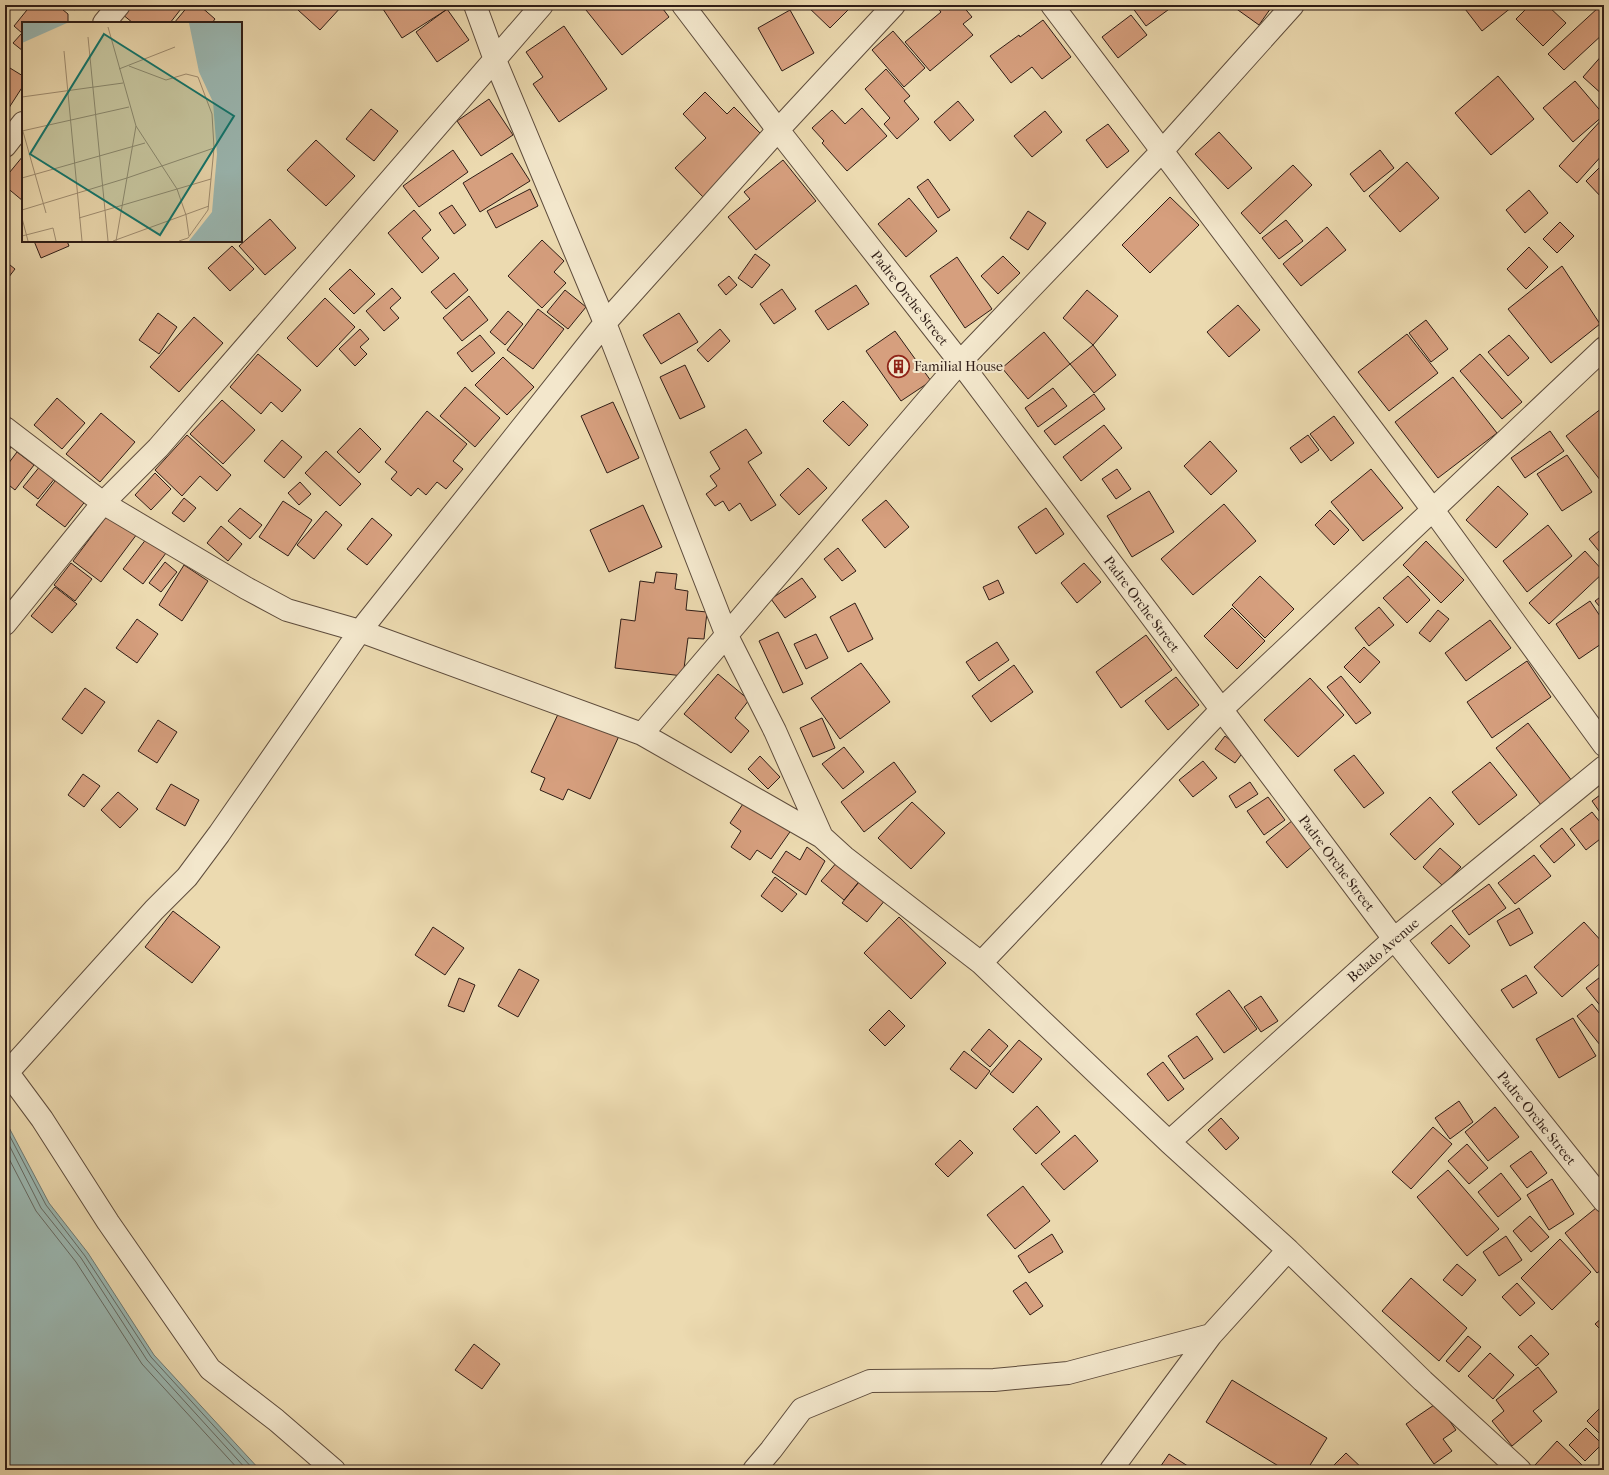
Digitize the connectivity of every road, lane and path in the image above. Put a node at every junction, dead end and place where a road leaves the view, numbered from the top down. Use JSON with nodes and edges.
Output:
{"nodes":[{"id":1,"x":119,"y":5,"type":"edge"},
{"id":2,"x":475,"y":5,"type":"edge"},
{"id":3,"x":542,"y":5,"type":"edge"},
{"id":4,"x":683,"y":5,"type":"edge"},
{"id":5,"x":894,"y":5,"type":"edge"},
{"id":6,"x":1052,"y":5,"type":"edge"},
{"id":7,"x":1293,"y":5,"type":"edge"},
{"id":8,"x":105,"y":22,"type":"edge"},
{"id":9,"x":495,"y":60,"type":"junction"},
{"id":10,"x":22,"y":124,"type":"edge"},
{"id":11,"x":778,"y":130,"type":"junction"},
{"id":12,"x":5,"y":146,"type":"edge"},
{"id":13,"x":1162,"y":151,"type":"junction"},
{"id":14,"x":604,"y":323,"type":"junction"},
{"id":15,"x":1604,"y":348,"type":"edge"},
{"id":16,"x":960,"y":362,"type":"junction"},
{"id":17,"x":5,"y":428,"type":"edge"},
{"id":18,"x":103,"y":503,"type":"junction"},
{"id":19,"x":1433,"y":510,"type":"junction"},
{"id":20,"x":5,"y":624,"type":"edge"},
{"id":21,"x":360,"y":630,"type":"junction"},
{"id":22,"x":727,"y":636,"type":"junction"},
{"id":23,"x":1222,"y":709,"type":"junction"},
{"id":24,"x":642,"y":734,"type":"junction"},
{"id":25,"x":1604,"y":745,"type":"edge"},
{"id":26,"x":1604,"y":767,"type":"edge"},
{"id":27,"x":822,"y":837,"type":"junction"},
{"id":28,"x":1394,"y":939,"type":"junction"},
{"id":29,"x":981,"y":963,"type":"junction"},
{"id":30,"x":6,"y":1071,"type":"edge"},
{"id":31,"x":1169,"y":1142,"type":"junction"},
{"id":32,"x":1604,"y":1201,"type":"edge"},
{"id":33,"x":1288,"y":1250,"type":"junction"},
{"id":34,"x":1211,"y":1335,"type":"junction"},
{"id":35,"x":334,"y":1470,"type":"edge"},
{"id":36,"x":754,"y":1470,"type":"edge"},
{"id":37,"x":1110,"y":1470,"type":"edge"},
{"id":38,"x":1520,"y":1470,"type":"edge"}],
"edges":[{"from":1,"to":8,"type":"street"},
{"from":2,"to":9,"type":"street"},
{"from":3,"to":9,"type":"street"},
{"from":4,"to":11,"type":"street","name":"Padre Orche Street"},
{"from":5,"to":11,"type":"street"},
{"from":6,"to":13,"type":"street"},
{"from":7,"to":13,"type":"street"},
{"from":9,"to":14,"type":"street"},
{"from":9,"to":18,"type":"street"},
{"from":10,"to":12,"type":"street"},
{"from":11,"to":14,"type":"street"},
{"from":11,"to":16,"type":"street","name":"Padre Orche Street"},
{"from":13,"to":16,"type":"street"},
{"from":13,"to":19,"type":"street"},
{"from":14,"to":21,"type":"street"},
{"from":14,"to":22,"type":"street"},
{"from":15,"to":19,"type":"street"},
{"from":16,"to":22,"type":"street"},
{"from":16,"to":23,"type":"street","name":"Padre Orche Street"},
{"from":17,"to":18,"type":"street"},
{"from":18,"to":20,"type":"street"},
{"from":18,"to":21,"type":"street"},
{"from":19,"to":23,"type":"street"},
{"from":19,"to":25,"type":"street"},
{"from":21,"to":24,"type":"street"},
{"from":21,"to":30,"type":"street"},
{"from":22,"to":24,"type":"street"},
{"from":22,"to":27,"type":"street"},
{"from":23,"to":28,"type":"street","name":"Padre Orche Street"},
{"from":23,"to":29,"type":"street"},
{"from":24,"to":27,"type":"street"},
{"from":26,"to":28,"type":"street","name":"Belado Avenue"},
{"from":27,"to":29,"type":"street"},
{"from":28,"to":31,"type":"street","name":"Belado Avenue"},
{"from":28,"to":32,"type":"street","name":"Padre Orche Street"},
{"from":29,"to":31,"type":"street"},
{"from":30,"to":35,"type":"street"},
{"from":31,"to":33,"type":"street"},
{"from":33,"to":34,"type":"street"},
{"from":33,"to":38,"type":"street"},
{"from":34,"to":36,"type":"street"},
{"from":34,"to":37,"type":"street"}]}
